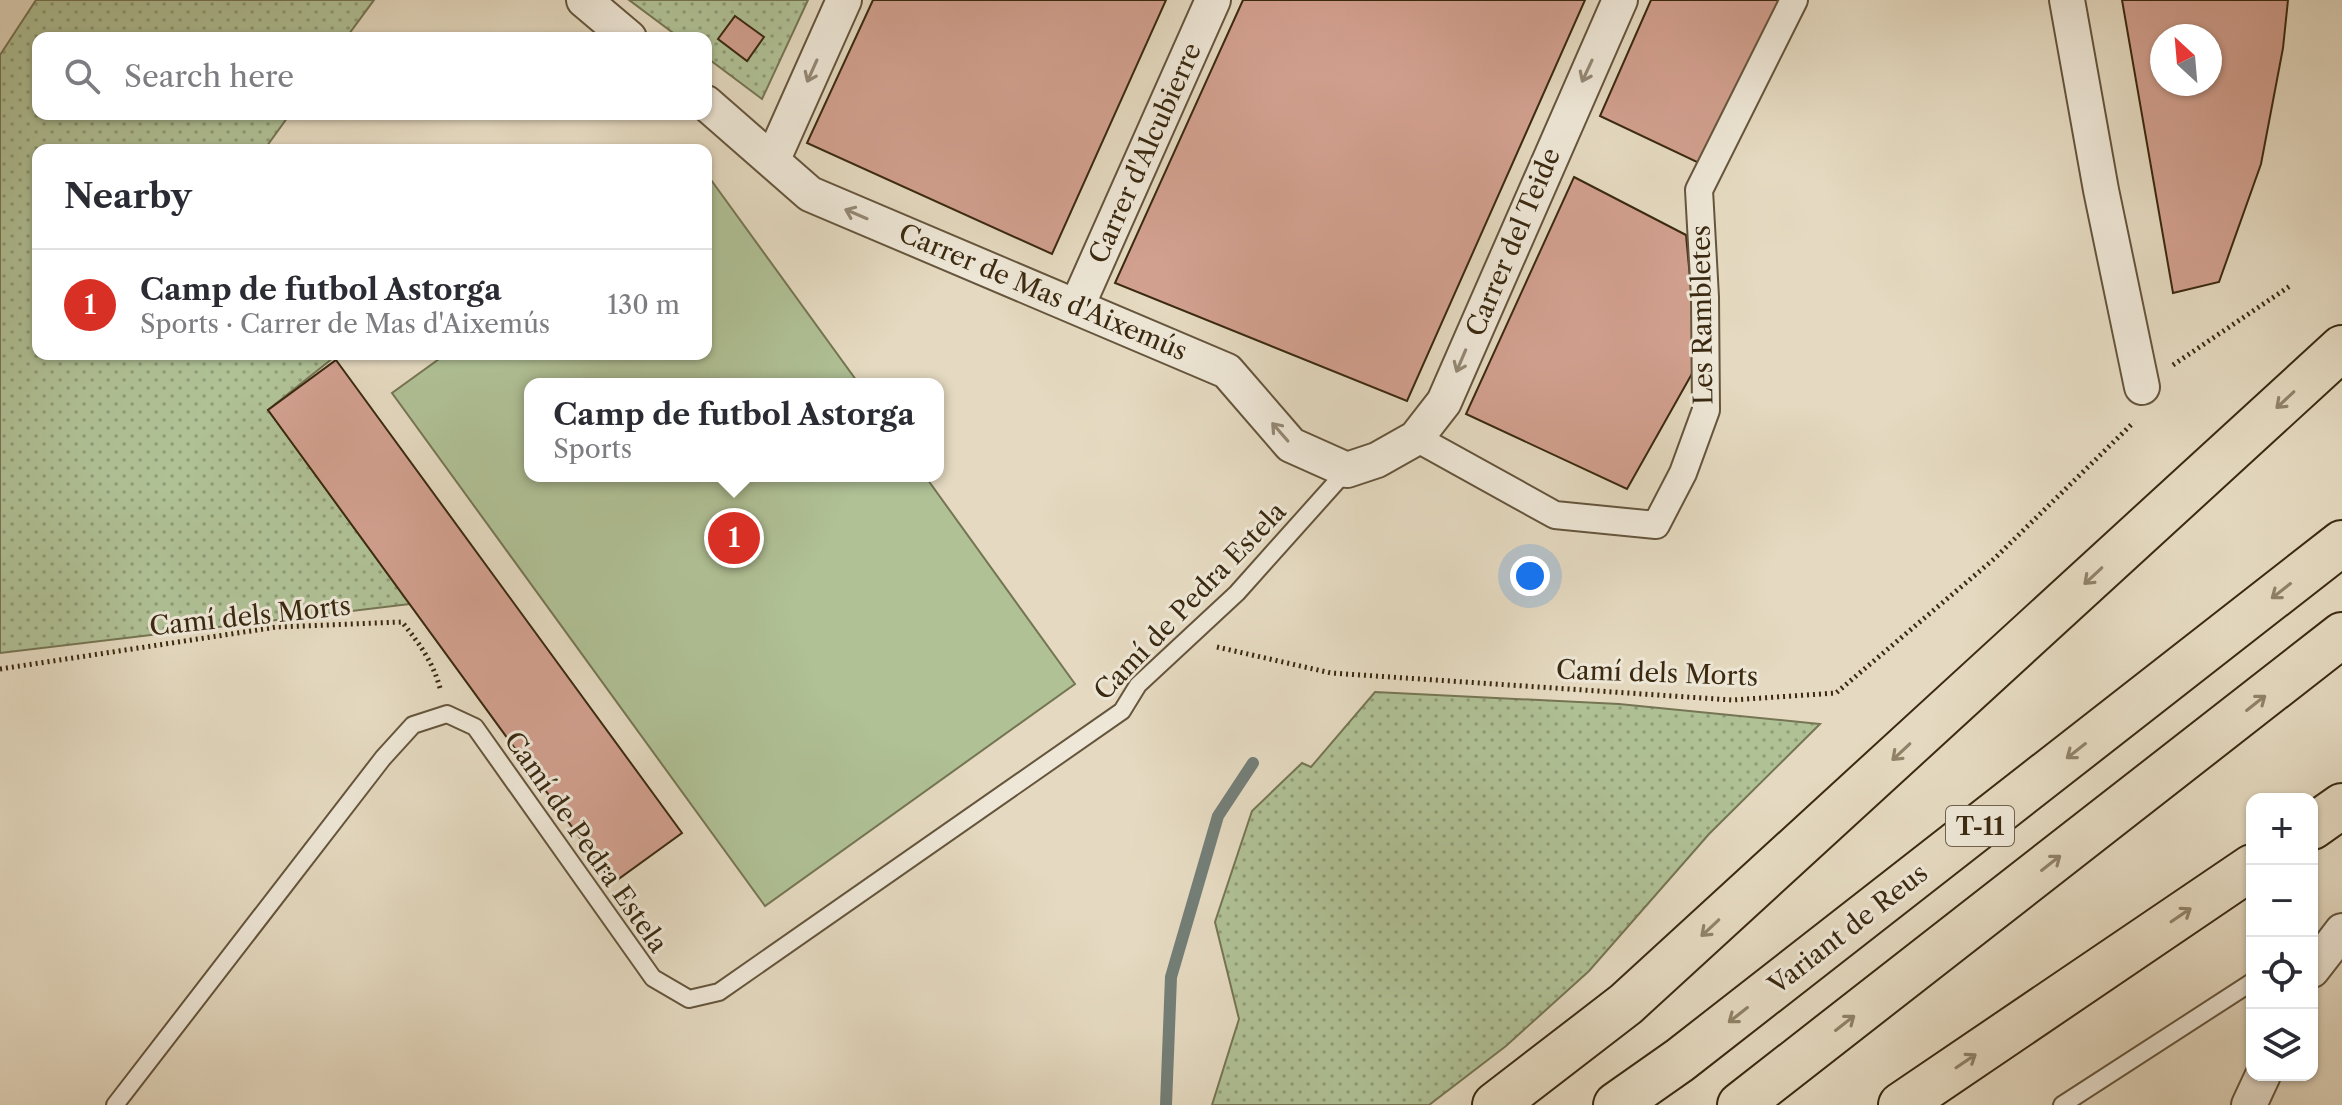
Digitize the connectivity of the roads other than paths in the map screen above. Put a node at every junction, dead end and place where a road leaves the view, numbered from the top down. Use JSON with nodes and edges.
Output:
{"nodes":[{"id":1,"x":584,"y":0,"type":"edge"},
{"id":2,"x":844,"y":0,"type":"edge"},
{"id":3,"x":1213,"y":0,"type":"edge"},
{"id":4,"x":1620,"y":0,"type":"edge"},
{"id":5,"x":1794,"y":0,"type":"edge"},
{"id":6,"x":2067,"y":0,"type":"edge"},
{"id":7,"x":622,"y":32,"type":"edge"},
{"id":8,"x":712,"y":108,"type":"edge"},
{"id":9,"x":773,"y":159,"type":"junction"},
{"id":10,"x":1077,"y":306,"type":"junction"},
{"id":11,"x":2342,"y":348,"type":"edge"},
{"id":12,"x":2142,"y":387,"type":"road end"},
{"id":13,"x":1416,"y":438,"type":"junction"},
{"id":14,"x":1362,"y":465,"type":"junction"},
{"id":15,"x":2342,"y":543,"type":"edge"},
{"id":16,"x":2342,"y":635,"type":"edge"},
{"id":17,"x":2342,"y":806,"type":"edge"},
{"id":18,"x":2318,"y":823,"type":"edge"},
{"id":19,"x":2246,"y":871,"type":"edge"},
{"id":20,"x":2342,"y":923,"type":"edge"},
{"id":21,"x":2342,"y":931,"type":"edge"},
{"id":22,"x":2318,"y":939,"type":"edge"},
{"id":23,"x":2318,"y":962,"type":"edge"},
{"id":24,"x":2246,"y":986,"type":"edge"},
{"id":25,"x":2260,"y":1081,"type":"edge"},
{"id":26,"x":115,"y":1105,"type":"edge"},
{"id":27,"x":1495,"y":1105,"type":"edge"},
{"id":28,"x":1616,"y":1105,"type":"edge"},
{"id":29,"x":1740,"y":1105,"type":"edge"},
{"id":30,"x":1901,"y":1105,"type":"edge"},
{"id":31,"x":2062,"y":1105,"type":"edge"},
{"id":32,"x":2249,"y":1105,"type":"edge"}],
"edges":[{"from":1,"to":7,"type":"street"},
{"from":2,"to":9,"type":"street","one_way":true},
{"from":3,"to":10,"type":"street","name":"Carrer d'Alcubierre"},
{"from":4,"to":13,"type":"street","name":"Carrer del Teide","one_way":true},
{"from":5,"to":13,"type":"street","name":"Les Rambletes"},
{"from":6,"to":12,"type":"street"},
{"from":8,"to":9,"type":"street","name":"Carrer de Mas d'Aixemús"},
{"from":10,"to":9,"type":"street","name":"Carrer de Mas d'Aixemús","one_way":true},
{"from":14,"to":10,"type":"street","name":"Carrer de Mas d'Aixemús","one_way":true},
{"from":11,"to":27,"type":"highway","one_way":true},
{"from":13,"to":14,"type":"street","name":"Carrer del Teide"},
{"from":14,"to":26,"type":"lane","name":"Camí de Pedra Estela"},
{"from":15,"to":28,"type":"highway","name":"Variant de Reus","number":"T-11","one_way":true},
{"from":29,"to":16,"type":"highway","number":"T-11","one_way":true},
{"from":17,"to":18,"type":"highway"},
{"from":30,"to":19,"type":"highway","one_way":true},
{"from":20,"to":22,"type":"lane"},
{"from":21,"to":23,"type":"street"},
{"from":24,"to":31,"type":"lane"},
{"from":25,"to":32,"type":"street"}]}
